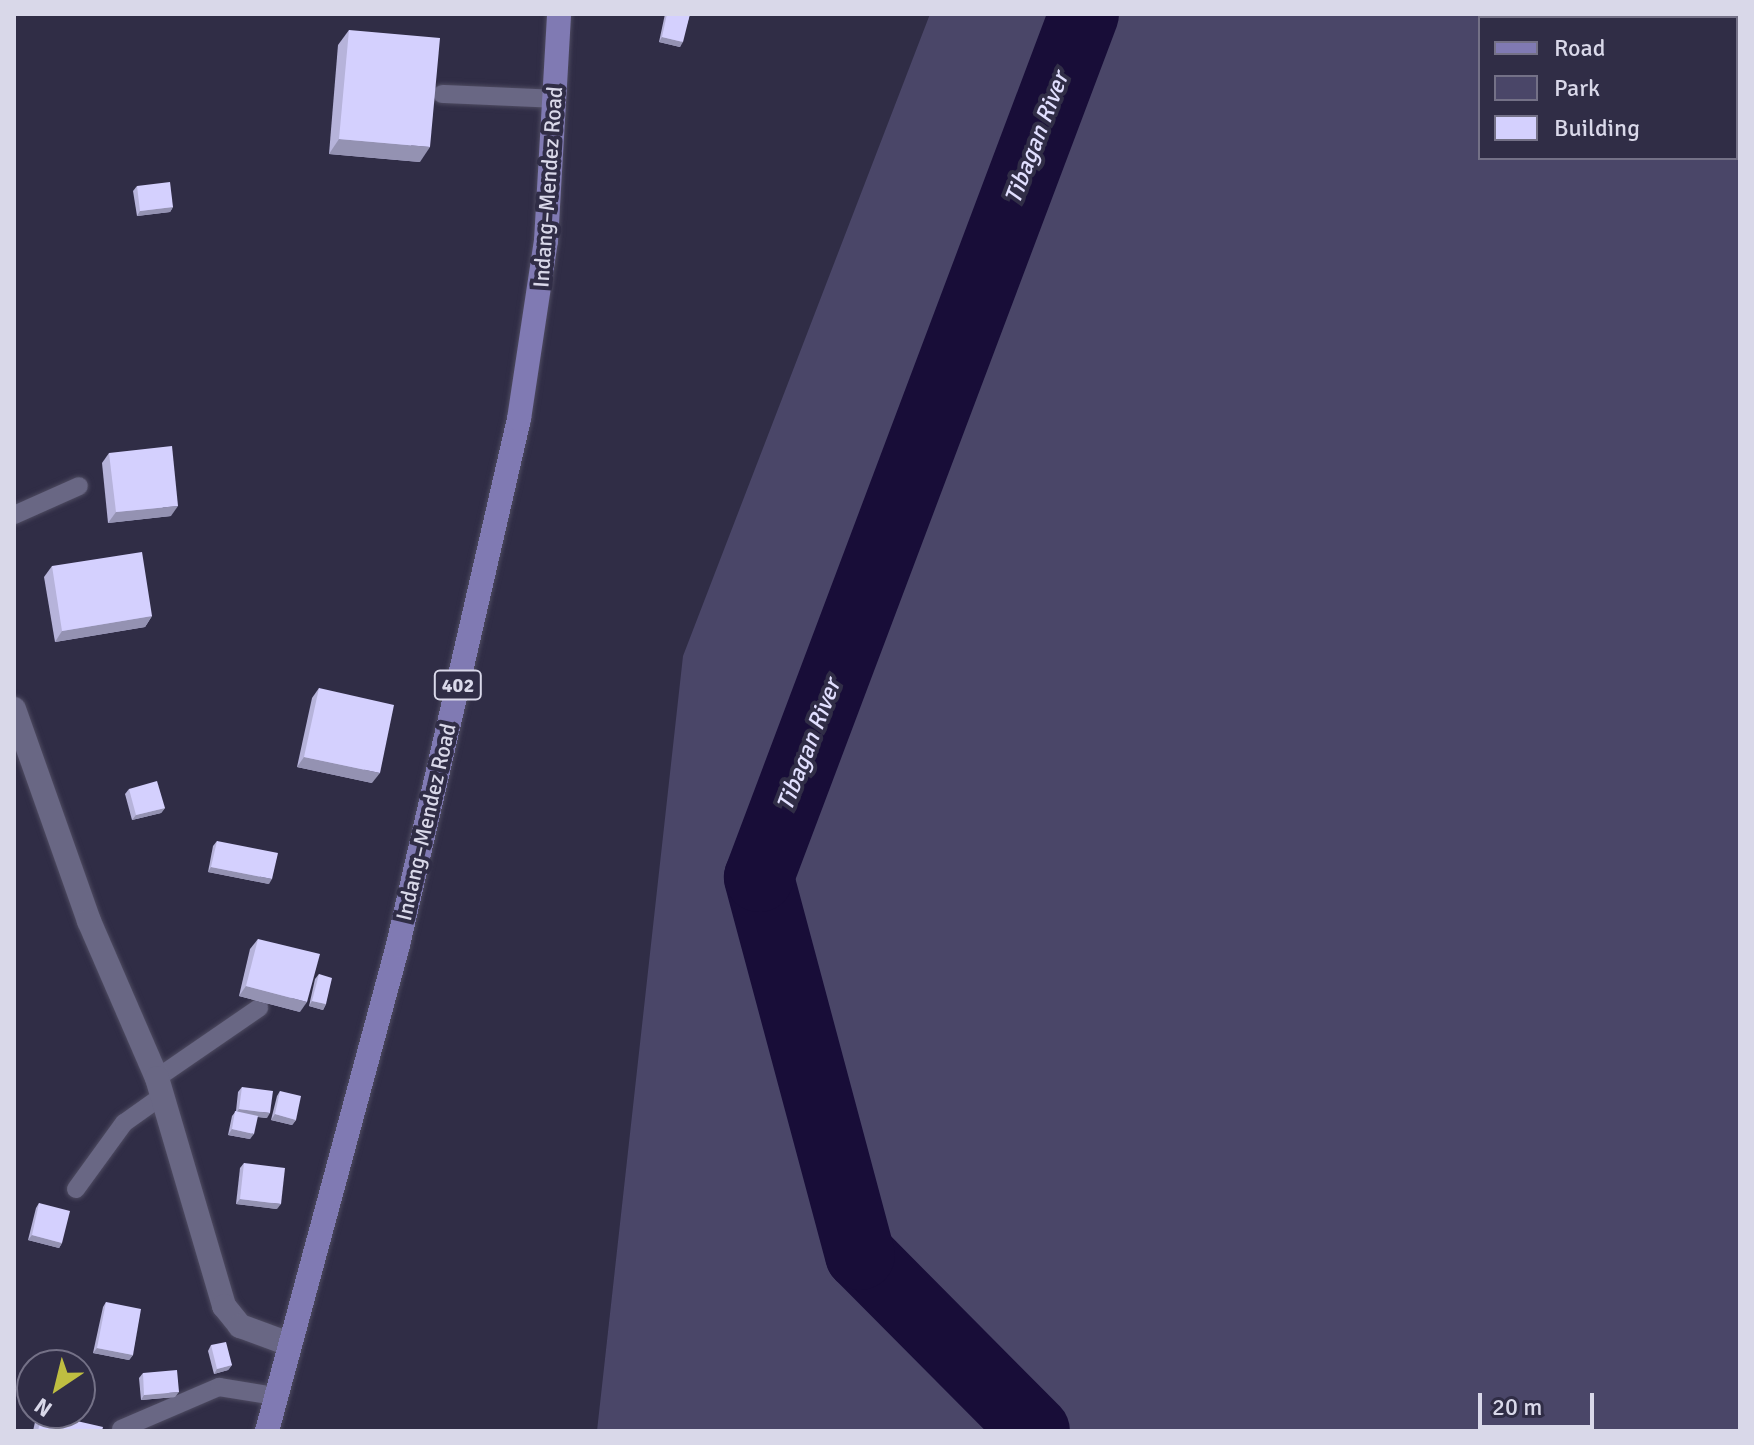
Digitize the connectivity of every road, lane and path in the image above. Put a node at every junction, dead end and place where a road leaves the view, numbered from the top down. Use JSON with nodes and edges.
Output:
{"nodes":[{"id":1,"x":559,"y":14,"type":"edge"},
{"id":2,"x":442,"y":94,"type":"dead end"},
{"id":3,"x":555,"y":99,"type":"junction"},
{"id":4,"x":79,"y":486,"type":"dead end"},
{"id":5,"x":14,"y":515,"type":"edge"},
{"id":6,"x":14,"y":709,"type":"edge"},
{"id":7,"x":259,"y":1008,"type":"edge"},
{"id":8,"x":159,"y":1087,"type":"junction"},
{"id":9,"x":76,"y":1189,"type":"dead end"},
{"id":10,"x":289,"y":1344,"type":"junction"},
{"id":11,"x":275,"y":1396,"type":"junction"},
{"id":12,"x":121,"y":1429,"type":"dead end"},
{"id":13,"x":267,"y":1431,"type":"edge"}],
"edges":[{"from":1,"to":3,"type":"main road","name":"Indang–Mendez Road","number":"402"},
{"from":2,"to":3,"type":"lane"},
{"from":3,"to":10,"type":"main road","name":"Indang–Mendez Road","number":"402"},
{"from":4,"to":5,"type":"lane"},
{"from":6,"to":8,"type":"street"},
{"from":7,"to":8,"type":"lane"},
{"from":8,"to":9,"type":"lane"},
{"from":8,"to":10,"type":"street"},
{"from":10,"to":11,"type":"main road","name":"Indang–Mendez Road","number":"402"},
{"from":11,"to":12,"type":"lane"},
{"from":11,"to":13,"type":"main road","name":"Indang–Mendez Road","number":"402"}]}
